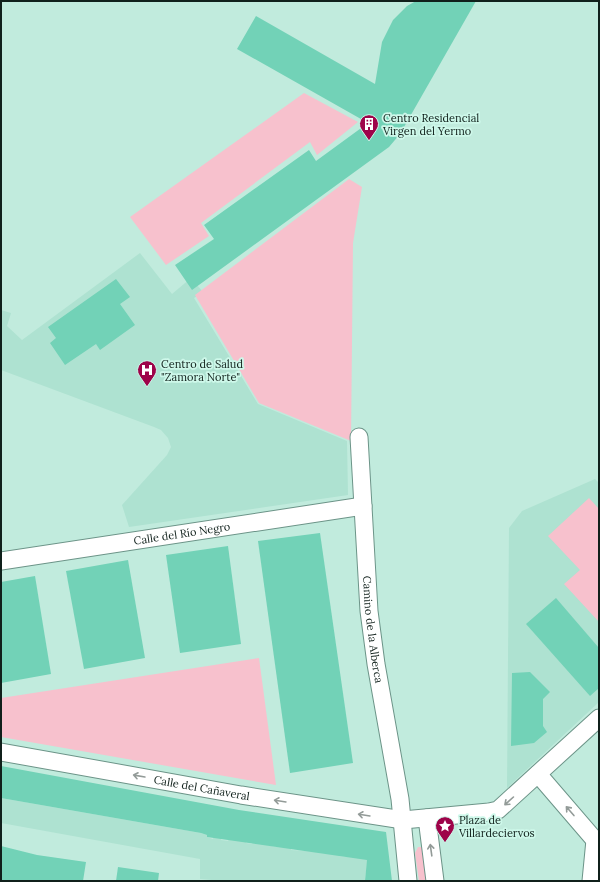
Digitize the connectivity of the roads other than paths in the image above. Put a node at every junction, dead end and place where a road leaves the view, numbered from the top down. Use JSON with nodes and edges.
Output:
{"nodes":[{"id":1,"x":359,"y":437,"type":"dead end"},
{"id":2,"x":363,"y":506,"type":"junction"},
{"id":3,"x":1,"y":561,"type":"edge"},
{"id":4,"x":599,"y":718,"type":"edge"},
{"id":5,"x":1,"y":752,"type":"edge"},
{"id":6,"x":538,"y":774,"type":"junction"},
{"id":7,"x":427,"y":818,"type":"junction"},
{"id":8,"x":403,"y":820,"type":"junction"},
{"id":9,"x":597,"y":842,"type":"edge"},
{"id":10,"x":408,"y":881,"type":"edge"},
{"id":11,"x":435,"y":881,"type":"edge"},
{"id":12,"x":591,"y":881,"type":"edge"}],
"edges":[{"from":1,"to":2,"type":"street","name":"Camino de la Alberca"},
{"from":2,"to":3,"type":"street","name":"Calle del Río Negro"},
{"from":2,"to":8,"type":"street","name":"Camino de la Alberca"},
{"from":4,"to":6,"type":"street","name":"Calle del Cañaveral"},
{"from":8,"to":5,"type":"street","name":"Calle del Cañaveral","one_way":true},
{"from":6,"to":7,"type":"street","name":"Calle del Cañaveral","one_way":true},
{"from":9,"to":6,"type":"street","one_way":true},
{"from":7,"to":8,"type":"street","name":"Calle del Cañaveral"},
{"from":11,"to":7,"type":"street","one_way":true},
{"from":8,"to":10,"type":"street"},
{"from":9,"to":12,"type":"street"}]}
